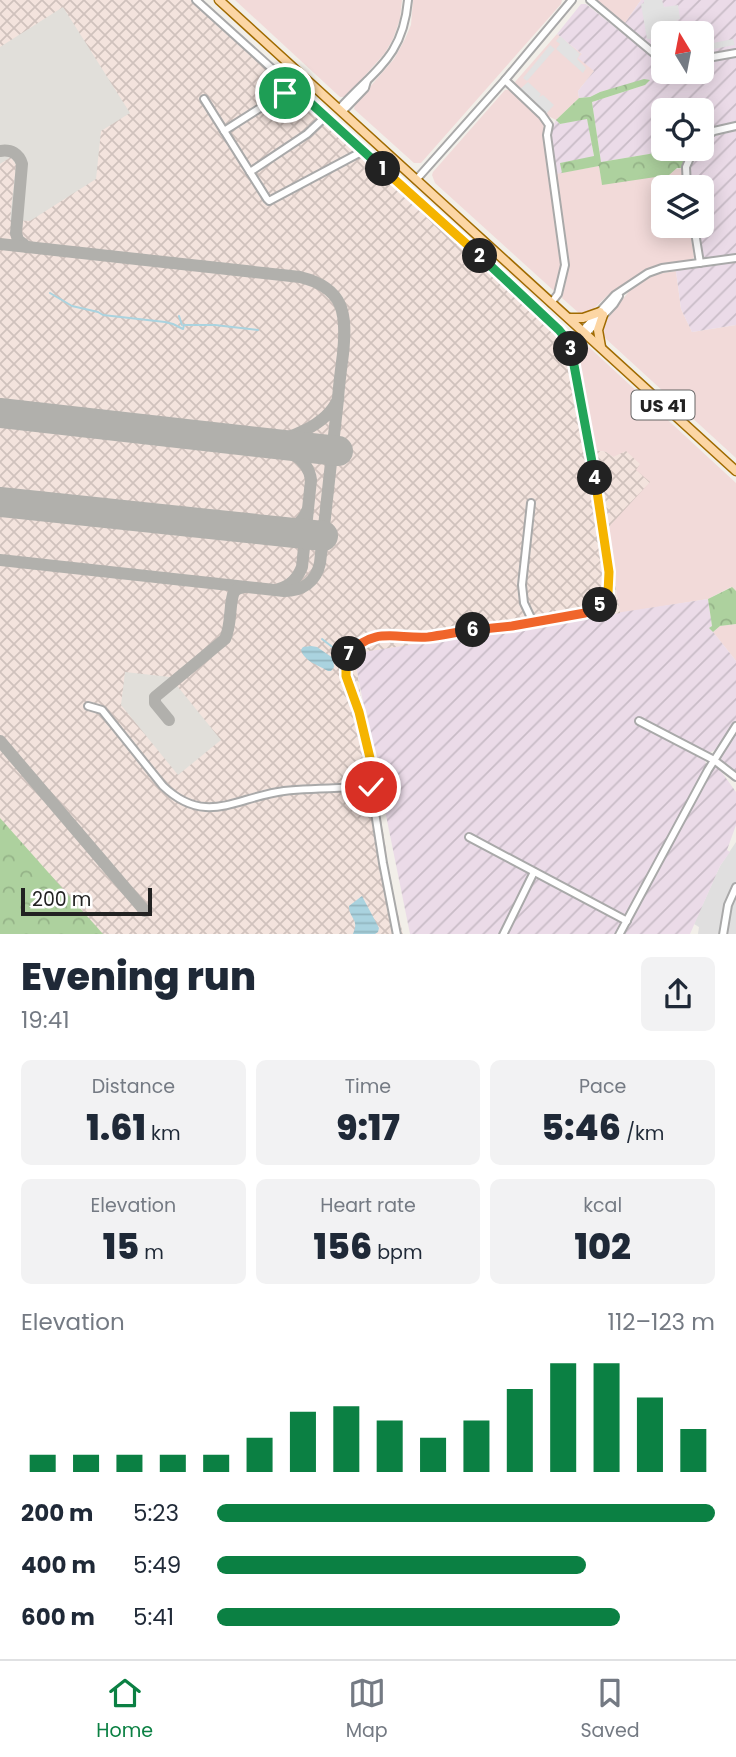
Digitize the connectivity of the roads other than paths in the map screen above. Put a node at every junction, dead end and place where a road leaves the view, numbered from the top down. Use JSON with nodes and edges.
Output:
{"nodes":[{"id":1,"x":196,"y":0,"type":"edge"},
{"id":2,"x":219,"y":0,"type":"edge"},
{"id":3,"x":408,"y":0,"type":"edge"},
{"id":4,"x":590,"y":0,"type":"edge"},
{"id":5,"x":569,"y":2,"type":"edge"},
{"id":6,"x":651,"y":51,"type":"edge"},
{"id":7,"x":736,"y":53,"type":"edge"},
{"id":8,"x":714,"y":57,"type":"edge"},
{"id":9,"x":505,"y":80,"type":"junction"},
{"id":10,"x":293,"y":87,"type":"junction"},
{"id":11,"x":204,"y":99,"type":"dead end"},
{"id":12,"x":341,"y":111,"type":"junction"},
{"id":13,"x":325,"y":117,"type":"junction"},
{"id":14,"x":736,"y":126,"type":"edge"},
{"id":15,"x":224,"y":131,"type":"junction"},
{"id":16,"x":714,"y":131,"type":"edge"},
{"id":17,"x":363,"y":151,"type":"junction"},
{"id":18,"x":250,"y":172,"type":"junction"},
{"id":19,"x":416,"y":180,"type":"junction"},
{"id":20,"x":696,"y":238,"type":"edge"},
{"id":21,"x":736,"y":258,"type":"edge"},
{"id":22,"x":700,"y":263,"type":"junction"},
{"id":23,"x":551,"y":303,"type":"junction"},
{"id":24,"x":601,"y":314,"type":"junction"},
{"id":25,"x":568,"y":318,"type":"junction"},
{"id":26,"x":584,"y":332,"type":"junction"},
{"id":27,"x":601,"y":348,"type":"junction"},
{"id":28,"x":736,"y":471,"type":"edge"},
{"id":29,"x":531,"y":503,"type":"dead end"},
{"id":30,"x":533,"y":622,"type":"junction"},
{"id":31,"x":88,"y":706,"type":"dead end"},
{"id":32,"x":639,"y":721,"type":"dead end"},
{"id":33,"x":736,"y":726,"type":"edge"},
{"id":34,"x":714,"y":760,"type":"junction"},
{"id":35,"x":736,"y":777,"type":"edge"},
{"id":36,"x":371,"y":787,"type":"junction"},
{"id":37,"x":469,"y":837,"type":"dead end"},
{"id":38,"x":534,"y":872,"type":"junction"},
{"id":39,"x":736,"y":887,"type":"edge"},
{"id":40,"x":627,"y":921,"type":"junction"},
{"id":41,"x":397,"y":934,"type":"edge"},
{"id":42,"x":503,"y":934,"type":"edge"},
{"id":43,"x":620,"y":934,"type":"edge"},
{"id":44,"x":723,"y":934,"type":"edge"}],
"edges":[{"from":1,"to":10,"type":"street"},
{"from":2,"to":12,"type":"main road","number":"US 41"},
{"from":3,"to":12,"type":"street"},
{"from":4,"to":6,"type":"street"},
{"from":5,"to":9,"type":"street"},
{"from":7,"to":8,"type":"street"},
{"from":9,"to":19,"type":"street"},
{"from":9,"to":23,"type":"street"},
{"from":10,"to":13,"type":"street"},
{"from":10,"to":15,"type":"street"},
{"from":11,"to":15,"type":"street"},
{"from":12,"to":19,"type":"main road","number":"US 41"},
{"from":13,"to":17,"type":"street"},
{"from":13,"to":18,"type":"street"},
{"from":14,"to":16,"type":"street"},
{"from":15,"to":18,"type":"street"},
{"from":17,"to":18,"type":"street"},
{"from":17,"to":30,"type":"street"},
{"from":19,"to":23,"type":"main road","number":"US 41"},
{"from":20,"to":22,"type":"street"},
{"from":21,"to":22,"type":"street"},
{"from":22,"to":24,"type":"street"},
{"from":23,"to":25,"type":"main road","number":"US 41"},
{"from":24,"to":25,"type":"main road"},
{"from":24,"to":26,"type":"street"},
{"from":24,"to":27,"type":"main road"},
{"from":25,"to":26,"type":"main road","number":"US 41"},
{"from":26,"to":27,"type":"main road","number":"US 41"},
{"from":27,"to":28,"type":"main road","number":"US 41"},
{"from":29,"to":30,"type":"street"},
{"from":30,"to":36,"type":"street"},
{"from":31,"to":36,"type":"street"},
{"from":32,"to":34,"type":"street"},
{"from":33,"to":34,"type":"street"},
{"from":34,"to":35,"type":"street"},
{"from":34,"to":40,"type":"street"},
{"from":36,"to":41,"type":"street"},
{"from":37,"to":38,"type":"street"},
{"from":38,"to":40,"type":"street"},
{"from":38,"to":42,"type":"street"},
{"from":39,"to":44,"type":"street"},
{"from":40,"to":43,"type":"street"}]}
